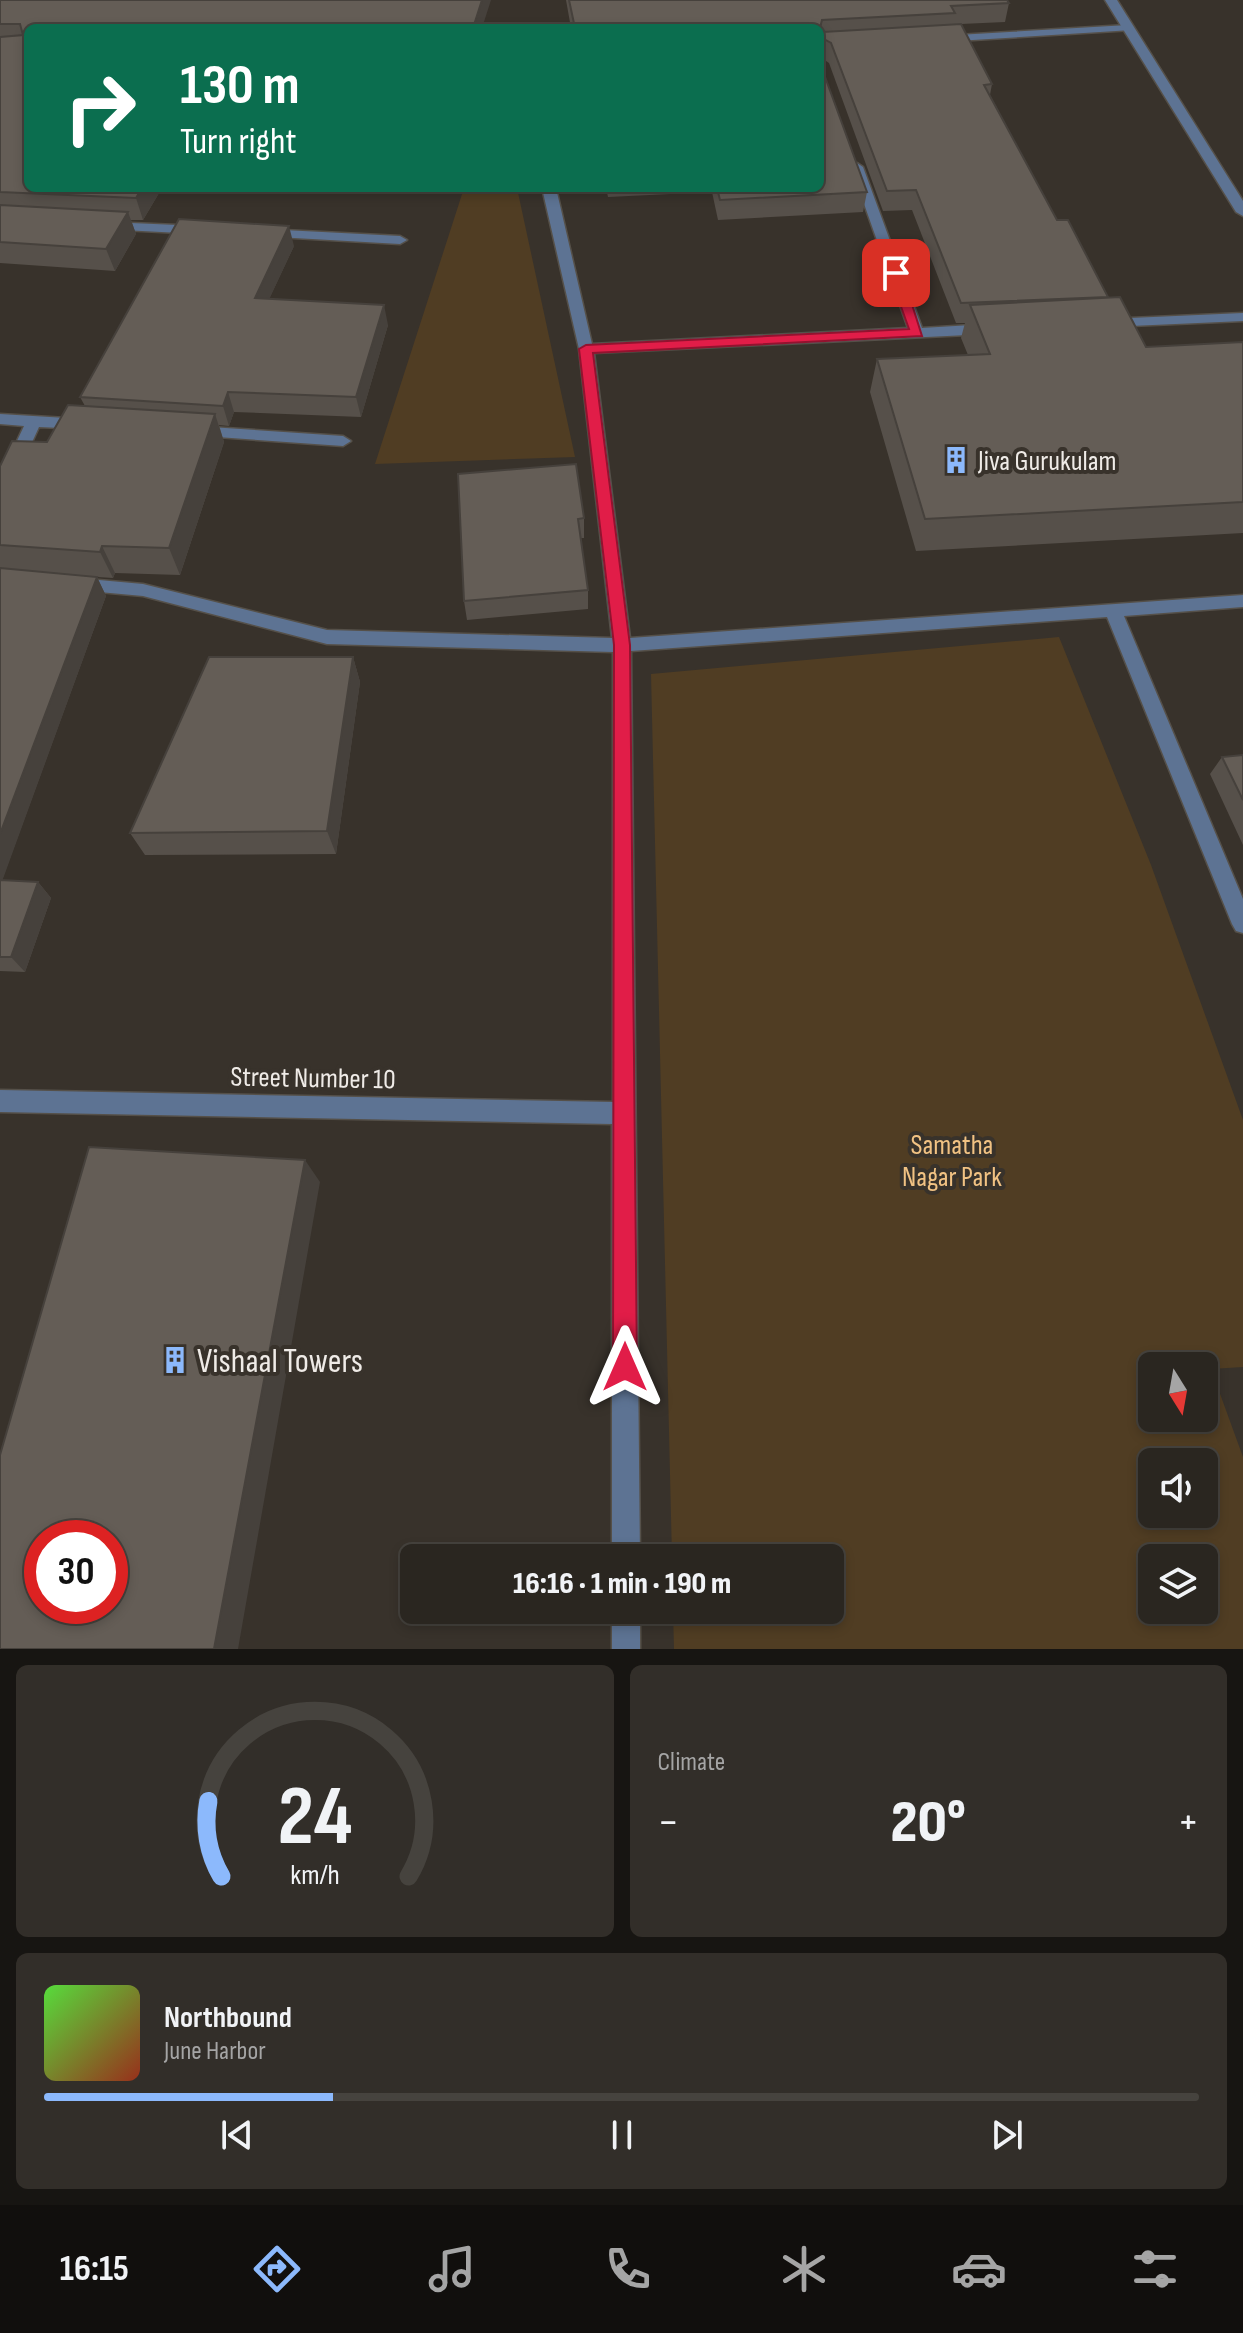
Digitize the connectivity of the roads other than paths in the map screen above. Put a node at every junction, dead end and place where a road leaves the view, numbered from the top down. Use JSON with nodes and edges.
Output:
{"nodes":[{"id":1,"x":1111,"y":0,"type":"edge"},
{"id":2,"x":1128,"y":28,"type":"junction"},
{"id":3,"x":928,"y":39,"type":"edge"},
{"id":4,"x":852,"y":154,"type":"edge"},
{"id":5,"x":550,"y":192,"type":"edge"},
{"id":6,"x":1243,"y":212,"type":"edge"},
{"id":7,"x":92,"y":225,"type":"edge"},
{"id":8,"x":215,"y":231,"type":"edge"},
{"id":9,"x":246,"y":232,"type":"edge"},
{"id":10,"x":400,"y":240,"type":"dead end"},
{"id":11,"x":1243,"y":317,"type":"edge"},
{"id":12,"x":1088,"y":324,"type":"edge"},
{"id":13,"x":1010,"y":328,"type":"edge"},
{"id":14,"x":917,"y":333,"type":"junction"},
{"id":15,"x":586,"y":349,"type":"junction"},
{"id":16,"x":0,"y":419,"type":"edge"},
{"id":17,"x":34,"y":421,"type":"junction"},
{"id":18,"x":96,"y":425,"type":"edge"},
{"id":19,"x":173,"y":430,"type":"edge"},
{"id":20,"x":343,"y":441,"type":"dead end"},
{"id":21,"x":0,"y":495,"type":"edge"},
{"id":22,"x":48,"y":582,"type":"edge"},
{"id":23,"x":1243,"y":601,"type":"edge"},
{"id":24,"x":1113,"y":611,"type":"junction"},
{"id":25,"x":622,"y":645,"type":"junction"},
{"id":26,"x":1243,"y":924,"type":"edge"},
{"id":27,"x":0,"y":1101,"type":"edge"},
{"id":28,"x":625,"y":1113,"type":"junction"},
{"id":29,"x":626,"y":1544,"type":"edge"},
{"id":30,"x":626,"y":1624,"type":"edge"},
{"id":31,"x":626,"y":1649,"type":"edge"}],
"edges":[{"from":1,"to":2,"type":"street"},
{"from":2,"to":3,"type":"street"},
{"from":2,"to":6,"type":"street"},
{"from":4,"to":14,"type":"street"},
{"from":5,"to":15,"type":"street"},
{"from":7,"to":8,"type":"street"},
{"from":9,"to":10,"type":"street"},
{"from":11,"to":12,"type":"street"},
{"from":13,"to":14,"type":"street"},
{"from":14,"to":15,"type":"street"},
{"from":15,"to":25,"type":"street"},
{"from":16,"to":17,"type":"street"},
{"from":17,"to":18,"type":"street"},
{"from":17,"to":21,"type":"street"},
{"from":19,"to":20,"type":"street"},
{"from":22,"to":25,"type":"street"},
{"from":23,"to":24,"type":"street"},
{"from":24,"to":25,"type":"street"},
{"from":24,"to":26,"type":"street"},
{"from":25,"to":28,"type":"street"},
{"from":27,"to":28,"type":"street","name":"Street Number 10"},
{"from":28,"to":29,"type":"street"},
{"from":30,"to":31,"type":"street"}]}
